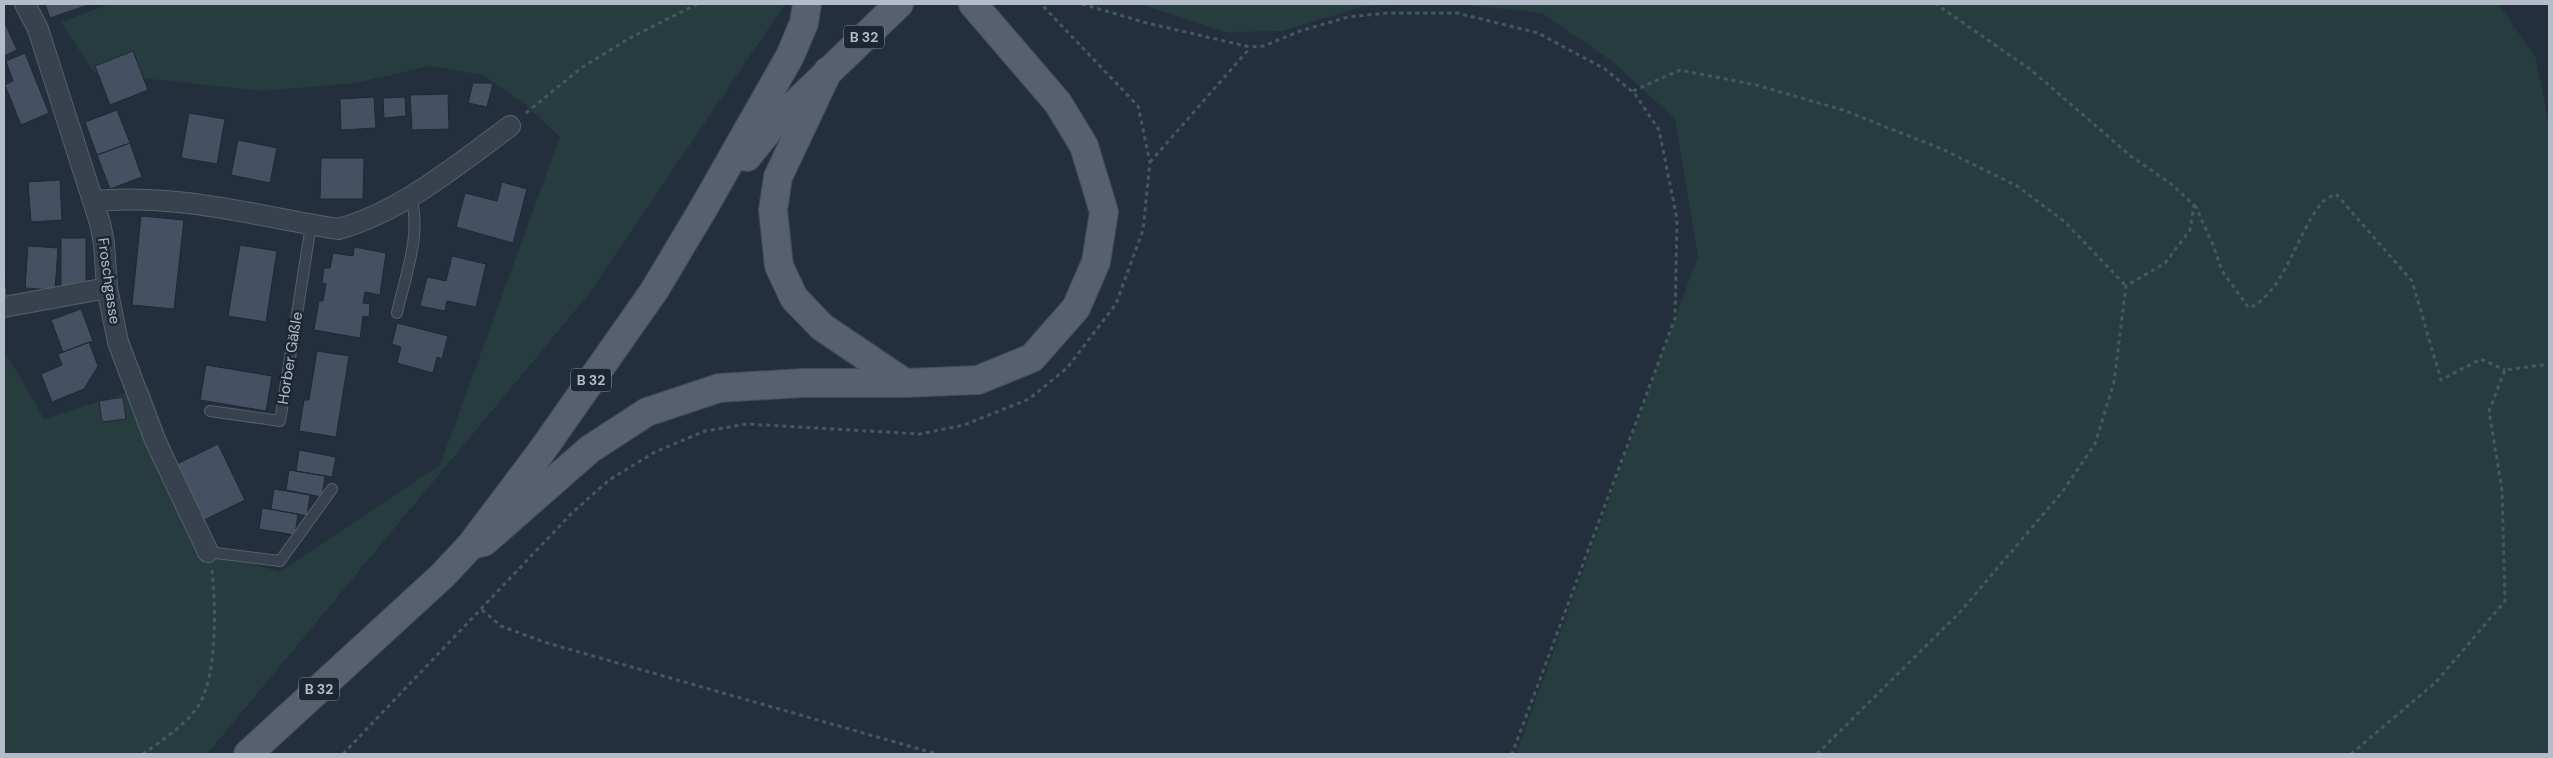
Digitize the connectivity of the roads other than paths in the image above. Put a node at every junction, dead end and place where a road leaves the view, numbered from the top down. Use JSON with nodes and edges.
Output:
{"nodes":[{"id":1,"x":25,"y":4,"type":"edge"},
{"id":2,"x":807,"y":4,"type":"edge"},
{"id":3,"x":899,"y":4,"type":"edge"},
{"id":4,"x":973,"y":4,"type":"edge"},
{"id":5,"x":828,"y":71,"type":"junction"},
{"id":6,"x":510,"y":126,"type":"road end"},
{"id":7,"x":410,"y":195,"type":"junction"},
{"id":8,"x":94,"y":201,"type":"junction"},
{"id":9,"x":704,"y":210,"type":"junction"},
{"id":10,"x":311,"y":225,"type":"junction"},
{"id":11,"x":107,"y":288,"type":"junction"},
{"id":12,"x":4,"y":307,"type":"edge"},
{"id":13,"x":397,"y":313,"type":"dead end"},
{"id":14,"x":905,"y":383,"type":"junction"},
{"id":15,"x":210,"y":411,"type":"dead end"},
{"id":16,"x":332,"y":489,"type":"dead end"},
{"id":17,"x":471,"y":545,"type":"junction"},
{"id":18,"x":208,"y":552,"type":"joint"},
{"id":19,"x":248,"y":754,"type":"edge"}],
"edges":[{"from":1,"to":8,"type":"street","name":"Froschgasse"},
{"from":2,"to":9,"type":"main road"},
{"from":3,"to":5,"type":"main road","number":"B 32"},
{"from":4,"to":14,"type":"main road"},
{"from":5,"to":9,"type":"main road","number":"B 32"},
{"from":5,"to":14,"type":"main road"},
{"from":6,"to":7,"type":"street"},
{"from":7,"to":10,"type":"street"},
{"from":7,"to":13,"type":"lane"},
{"from":8,"to":10,"type":"street"},
{"from":8,"to":11,"type":"street","name":"Froschgasse"},
{"from":9,"to":17,"type":"main road","number":"B 32"},
{"from":10,"to":15,"type":"lane","name":"Horber Gäßle"},
{"from":11,"to":12,"type":"street"},
{"from":11,"to":18,"type":"street","name":"Froschgasse"},
{"from":14,"to":17,"type":"main road"},
{"from":16,"to":18,"type":"lane"},
{"from":17,"to":19,"type":"main road","number":"B 32"}]}
